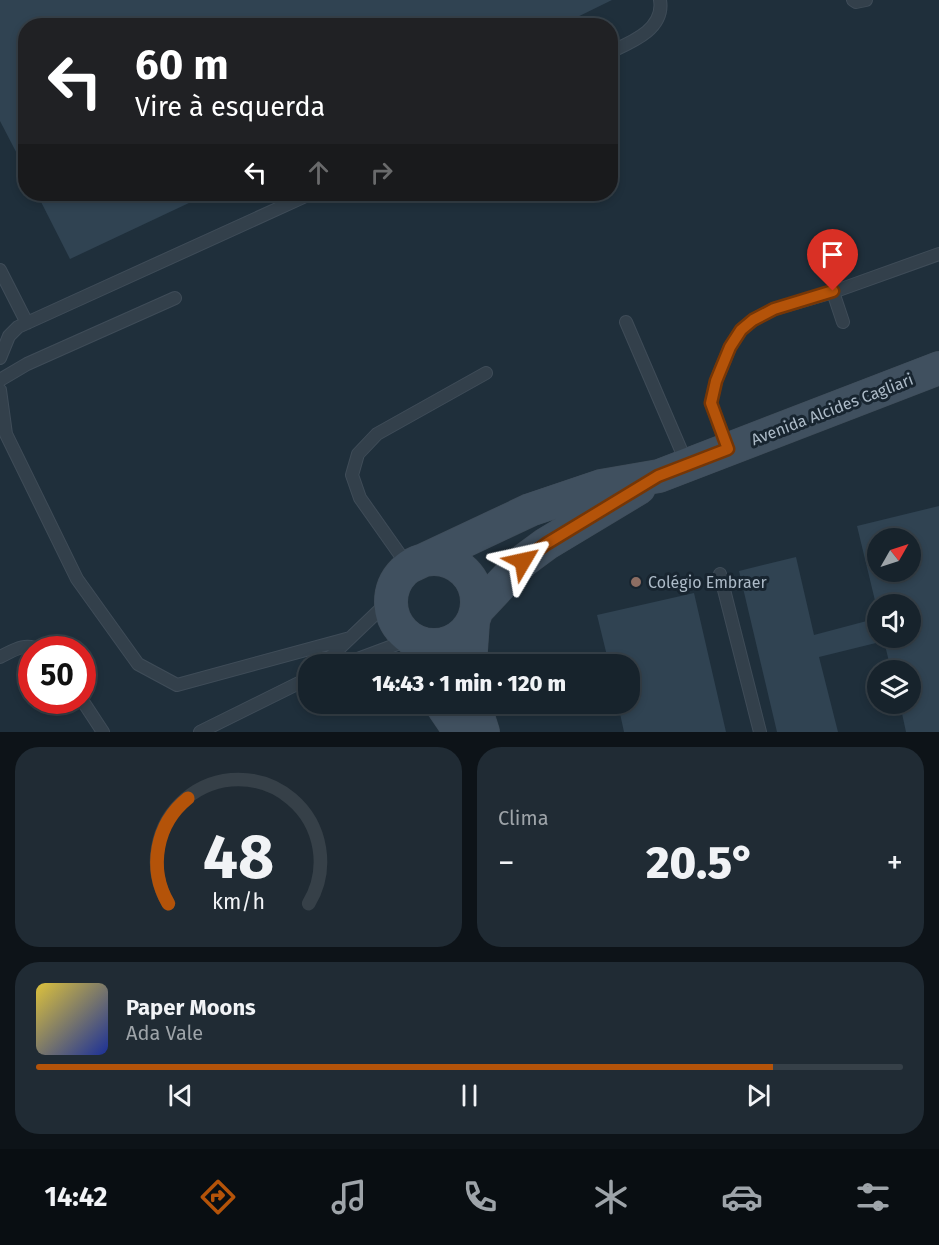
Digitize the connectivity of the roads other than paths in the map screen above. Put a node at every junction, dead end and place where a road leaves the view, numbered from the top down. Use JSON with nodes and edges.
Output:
{"nodes":[{"id":1,"x":660,"y":0,"type":"edge"},
{"id":2,"x":853,"y":0,"type":"edge"},
{"id":3,"x":866,"y":0,"type":"edge"},
{"id":4,"x":618,"y":48,"type":"edge"},
{"id":5,"x":295,"y":201,"type":"edge"},
{"id":6,"x":939,"y":254,"type":"edge"},
{"id":7,"x":0,"y":270,"type":"edge"},
{"id":8,"x":833,"y":291,"type":"junction"},
{"id":9,"x":175,"y":298,"type":"dead end"},
{"id":10,"x":626,"y":322,"type":"dead end"},
{"id":11,"x":843,"y":322,"type":"dead end"},
{"id":12,"x":27,"y":323,"type":"junction"},
{"id":13,"x":0,"y":358,"type":"edge"},
{"id":14,"x":939,"y":368,"type":"edge"},
{"id":15,"x":486,"y":373,"type":"dead end"},
{"id":16,"x":0,"y":380,"type":"edge"},
{"id":17,"x":0,"y":390,"type":"edge"},
{"id":18,"x":728,"y":449,"type":"junction"},
{"id":19,"x":673,"y":471,"type":"junction"},
{"id":20,"x":409,"y":567,"type":"junction"},
{"id":21,"x":720,"y":574,"type":"dead end"},
{"id":22,"x":391,"y":599,"type":"junction"},
{"id":23,"x":475,"y":616,"type":"junction"},
{"id":24,"x":350,"y":638,"type":"junction"},
{"id":25,"x":18,"y":648,"type":"edge"},
{"id":26,"x":415,"y":652,"type":"edge"},
{"id":27,"x":333,"y":654,"type":"edge"},
{"id":28,"x":471,"y":654,"type":"edge"},
{"id":29,"x":0,"y":657,"type":"edge"},
{"id":30,"x":298,"y":683,"type":"edge"},
{"id":31,"x":91,"y":714,"type":"edge"},
{"id":32,"x":448,"y":714,"type":"edge"},
{"id":33,"x":477,"y":714,"type":"edge"},
{"id":34,"x":103,"y":732,"type":"edge"},
{"id":35,"x":200,"y":732,"type":"edge"},
{"id":36,"x":460,"y":732,"type":"edge"},
{"id":37,"x":483,"y":732,"type":"edge"},
{"id":38,"x":760,"y":732,"type":"edge"}],
"edges":[{"from":1,"to":4,"type":"lane"},
{"from":2,"to":3,"type":"lane"},
{"from":5,"to":12,"type":"lane"},
{"from":6,"to":8,"type":"lane"},
{"from":7,"to":12,"type":"lane"},
{"from":8,"to":11,"type":"lane"},
{"from":8,"to":18,"type":"lane"},
{"from":9,"to":16,"type":"lane"},
{"from":10,"to":19,"type":"lane"},
{"from":12,"to":13,"type":"lane"},
{"from":14,"to":18,"type":"main road","name":"Avenida Alcides Cagliari"},
{"from":15,"to":20,"type":"lane"},
{"from":17,"to":24,"type":"lane"},
{"from":18,"to":19,"type":"main road","name":"Avenida Alcides Cagliari"},
{"from":19,"to":20,"type":"main road","name":"Avenida Alcides Cagliari"},
{"from":19,"to":23,"type":"main road","name":"Avenida Alcides Cagliari"},
{"from":20,"to":22,"type":"main road"},
{"from":20,"to":23,"type":"main road"},
{"from":21,"to":38,"type":"lane"},
{"from":22,"to":24,"type":"lane"},
{"from":22,"to":26,"type":"main road"},
{"from":23,"to":26,"type":"main road","name":"Avenida Alcides Cagliari"},
{"from":23,"to":28,"type":"main road"},
{"from":24,"to":27,"type":"lane"},
{"from":25,"to":29,"type":"lane"},
{"from":30,"to":35,"type":"lane"},
{"from":31,"to":34,"type":"lane"},
{"from":32,"to":36,"type":"main road"},
{"from":33,"to":37,"type":"main road"}]}
